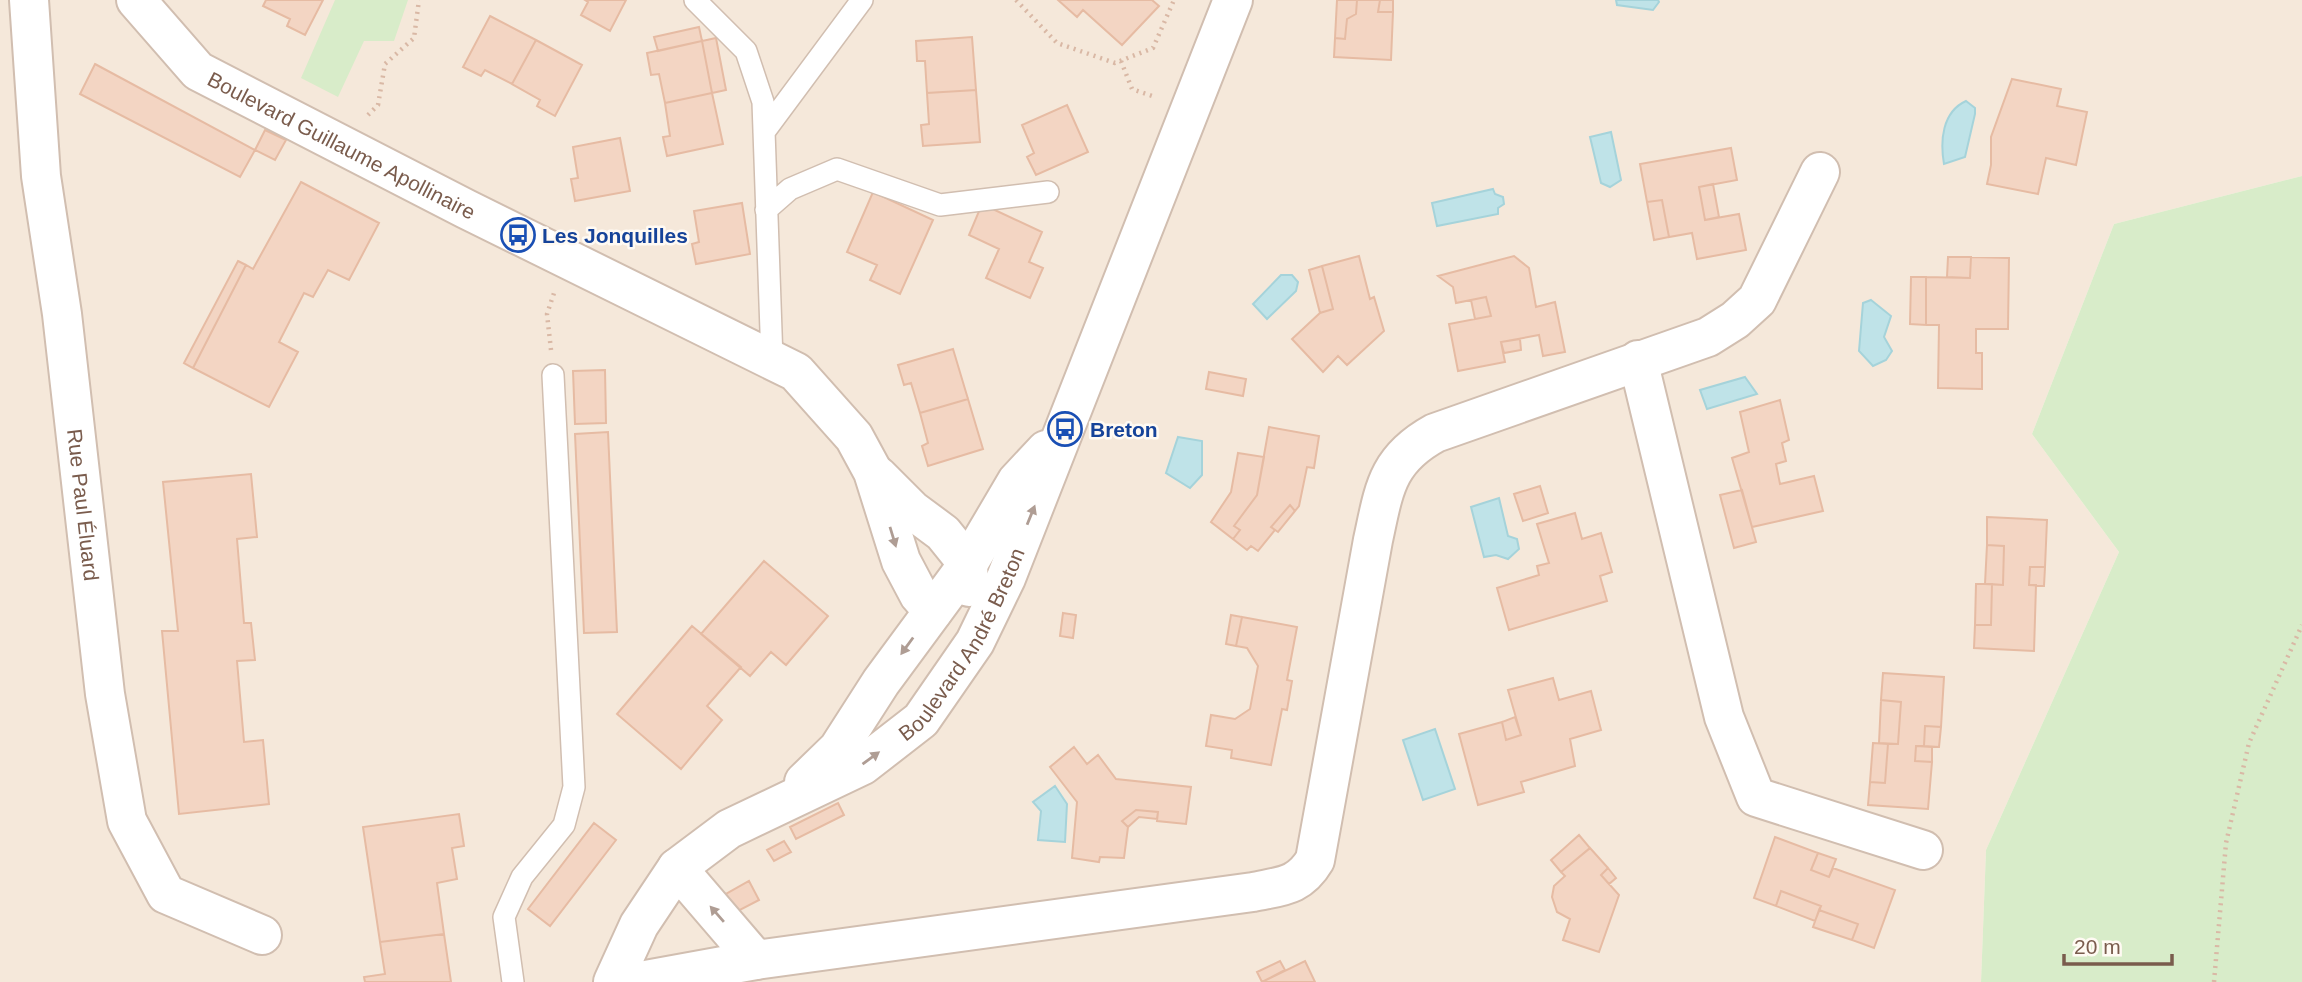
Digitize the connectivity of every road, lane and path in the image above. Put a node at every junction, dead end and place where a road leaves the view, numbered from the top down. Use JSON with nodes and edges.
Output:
{"nodes":[{"id":1,"x":29,"y":0,"type":"edge"},
{"id":2,"x":136,"y":0,"type":"edge"},
{"id":3,"x":419,"y":0,"type":"edge"},
{"id":4,"x":695,"y":0,"type":"edge"},
{"id":5,"x":862,"y":0,"type":"edge"},
{"id":6,"x":1016,"y":0,"type":"edge"},
{"id":7,"x":1174,"y":0,"type":"edge"},
{"id":8,"x":1233,"y":0,"type":"edge"},
{"id":9,"x":1121,"y":61,"type":"junction"},
{"id":10,"x":1191,"y":109,"type":"junction"},
{"id":11,"x":764,"y":132,"type":"junction"},
{"id":12,"x":340,"y":144,"type":"junction"},
{"id":13,"x":1820,"y":172,"type":"dead end"},
{"id":14,"x":1048,"y":192,"type":"dead end"},
{"id":15,"x":766,"y":210,"type":"junction"},
{"id":16,"x":566,"y":259,"type":"junction"},
{"id":17,"x":772,"y":360,"type":"junction"},
{"id":18,"x":1638,"y":360,"type":"junction"},
{"id":19,"x":554,"y":375,"type":"joint"},
{"id":20,"x":1065,"y":429,"type":"junction"},
{"id":21,"x":873,"y":472,"type":"junction"},
{"id":22,"x":1006,"y":578,"type":"junction"},
{"id":23,"x":969,"y":581,"type":"junction"},
{"id":24,"x":933,"y":611,"type":"junction"},
{"id":25,"x":2302,"y":625,"type":"edge"},
{"id":26,"x":975,"y":642,"type":"junction"},
{"id":27,"x":788,"y":798,"type":"junction"},
{"id":28,"x":1923,"y":850,"type":"dead end"},
{"id":29,"x":677,"y":868,"type":"junction"},
{"id":30,"x":262,"y":935,"type":"dead end"},
{"id":31,"x":757,"y":960,"type":"junction"},
{"id":32,"x":513,"y":982,"type":"edge"},
{"id":33,"x":613,"y":982,"type":"edge"},
{"id":34,"x":635,"y":982,"type":"edge"},
{"id":35,"x":2214,"y":982,"type":"edge"}],
"edges":[{"from":1,"to":30,"type":"street","name":"Rue Paul Éluard"},
{"from":2,"to":12,"type":"street","name":"Boulevard Guillaume Apollinaire"},
{"from":3,"to":12,"type":"path"},
{"from":4,"to":11,"type":"lane"},
{"from":5,"to":11,"type":"lane"},
{"from":6,"to":9,"type":"path"},
{"from":7,"to":9,"type":"path"},
{"from":8,"to":10,"type":"street","name":"Boulevard André Breton"},
{"from":9,"to":10,"type":"path"},
{"from":10,"to":20,"type":"street","name":"Boulevard André Breton"},
{"from":11,"to":15,"type":"lane"},
{"from":12,"to":16,"type":"street","name":"Boulevard Guillaume Apollinaire"},
{"from":13,"to":18,"type":"street"},
{"from":14,"to":15,"type":"lane"},
{"from":15,"to":17,"type":"lane"},
{"from":16,"to":17,"type":"street","name":"Boulevard Guillaume Apollinaire"},
{"from":16,"to":19,"type":"path"},
{"from":17,"to":21,"type":"street","name":"Boulevard Guillaume Apollinaire"},
{"from":18,"to":28,"type":"street"},
{"from":18,"to":31,"type":"street"},
{"from":19,"to":32,"type":"lane"},
{"from":22,"to":20,"type":"street","name":"Boulevard André Breton","one_way":true},
{"from":20,"to":23,"type":"street","name":"Boulevard André Breton"},
{"from":21,"to":23,"type":"street","name":"Boulevard Guillaume Apollinaire"},
{"from":21,"to":24,"type":"street","name":"Boulevard Guillaume Apollinaire","one_way":true},
{"from":22,"to":23,"type":"street"},
{"from":22,"to":26,"type":"street","name":"Boulevard André Breton"},
{"from":23,"to":24,"type":"street"},
{"from":23,"to":26,"type":"street"},
{"from":24,"to":27,"type":"street","name":"Boulevard André Breton","one_way":true},
{"from":25,"to":35,"type":"path"},
{"from":27,"to":26,"type":"street","name":"Boulevard André Breton","one_way":true},
{"from":27,"to":29,"type":"street","name":"Boulevard André Breton"},
{"from":31,"to":29,"type":"street","one_way":true},
{"from":29,"to":33,"type":"street","name":"Boulevard André Breton"},
{"from":31,"to":34,"type":"street"}]}
